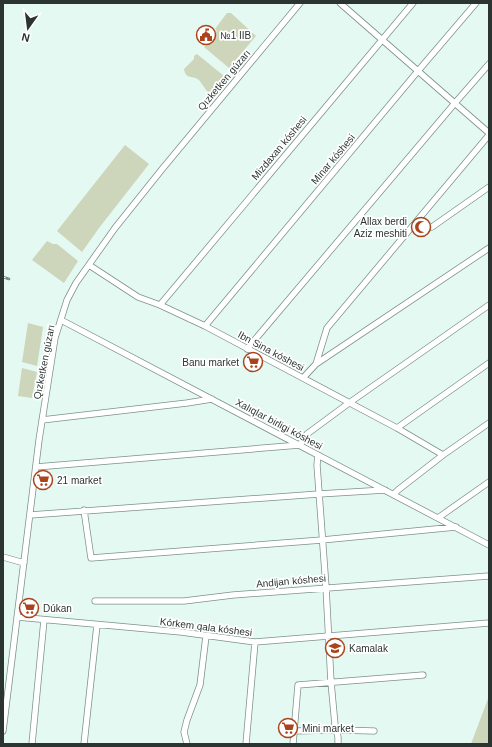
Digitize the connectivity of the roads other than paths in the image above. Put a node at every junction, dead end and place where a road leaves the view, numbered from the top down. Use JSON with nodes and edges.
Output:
{"nodes":[{"id":1,"x":300,"y":3,"type":"edge"},
{"id":2,"x":340,"y":3,"type":"edge"},
{"id":3,"x":413,"y":3,"type":"edge"},
{"id":4,"x":476,"y":3,"type":"edge"},
{"id":5,"x":381,"y":40,"type":"junction"},
{"id":6,"x":489,"y":64,"type":"edge"},
{"id":7,"x":418,"y":71,"type":"junction"},
{"id":8,"x":455,"y":103,"type":"junction"},
{"id":9,"x":489,"y":134,"type":"edge"},
{"id":10,"x":489,"y":187,"type":"edge"},
{"id":11,"x":432,"y":227,"type":"dead end"},
{"id":12,"x":489,"y":248,"type":"edge"},
{"id":13,"x":89,"y":265,"type":"junction"},
{"id":14,"x":160,"y":305,"type":"junction"},
{"id":15,"x":489,"y":305,"type":"edge"},
{"id":16,"x":61,"y":320,"type":"junction"},
{"id":17,"x":204,"y":326,"type":"junction"},
{"id":18,"x":247,"y":349,"type":"junction"},
{"id":19,"x":489,"y":363,"type":"edge"},
{"id":20,"x":316,"y":364,"type":"junction"},
{"id":21,"x":303,"y":378,"type":"junction"},
{"id":22,"x":212,"y":399,"type":"junction"},
{"id":23,"x":349,"y":403,"type":"junction"},
{"id":24,"x":42,"y":420,"type":"junction"},
{"id":25,"x":489,"y":423,"type":"edge"},
{"id":26,"x":397,"y":428,"type":"junction"},
{"id":27,"x":300,"y":445,"type":"junction"},
{"id":28,"x":318,"y":455,"type":"junction"},
{"id":29,"x":443,"y":455,"type":"junction"},
{"id":30,"x":36,"y":467,"type":"junction"},
{"id":31,"x":489,"y":482,"type":"edge"},
{"id":32,"x":385,"y":490,"type":"junction"},
{"id":33,"x":319,"y":494,"type":"junction"},
{"id":34,"x":394,"y":494,"type":"junction"},
{"id":35,"x":84,"y":510,"type":"junction"},
{"id":36,"x":30,"y":515,"type":"junction"},
{"id":37,"x":438,"y":518,"type":"junction"},
{"id":38,"x":456,"y":527,"type":"junction"},
{"id":39,"x":322,"y":540,"type":"junction"},
{"id":40,"x":489,"y":545,"type":"edge"},
{"id":41,"x":3,"y":557,"type":"edge"},
{"id":42,"x":24,"y":563,"type":"junction"},
{"id":43,"x":489,"y":576,"type":"edge"},
{"id":44,"x":326,"y":588,"type":"junction"},
{"id":45,"x":95,"y":601,"type":"dead end"},
{"id":46,"x":17,"y":617,"type":"junction"},
{"id":47,"x":44,"y":620,"type":"junction"},
{"id":48,"x":489,"y":623,"type":"edge"},
{"id":49,"x":97,"y":625,"type":"junction"},
{"id":50,"x":328,"y":635,"type":"junction"},
{"id":51,"x":206,"y":636,"type":"junction"},
{"id":52,"x":255,"y":642,"type":"junction"},
{"id":53,"x":423,"y":675,"type":"dead end"},
{"id":54,"x":331,"y":682,"type":"junction"},
{"id":55,"x":337,"y":730,"type":"junction"},
{"id":56,"x":3,"y":731,"type":"edge"},
{"id":57,"x":295,"y":731,"type":"junction"},
{"id":58,"x":374,"y":731,"type":"dead end"},
{"id":59,"x":32,"y":744,"type":"edge"},
{"id":60,"x":84,"y":744,"type":"edge"},
{"id":61,"x":187,"y":744,"type":"edge"},
{"id":62,"x":246,"y":744,"type":"edge"},
{"id":63,"x":293,"y":744,"type":"edge"},
{"id":64,"x":338,"y":744,"type":"edge"}],
"edges":[{"from":1,"to":13,"type":"street","name":"Qızketken gúzarı"},
{"from":2,"to":5,"type":"street"},
{"from":3,"to":5,"type":"street","name":"Mizdaxan kóshesi"},
{"from":4,"to":7,"type":"street","name":"Minar kóshesi"},
{"from":5,"to":7,"type":"street"},
{"from":5,"to":14,"type":"street","name":"Mizdaxan kóshesi"},
{"from":6,"to":8,"type":"street"},
{"from":7,"to":8,"type":"street"},
{"from":7,"to":17,"type":"street","name":"Minar kóshesi"},
{"from":8,"to":9,"type":"street"},
{"from":8,"to":18,"type":"street"},
{"from":9,"to":20,"type":"street"},
{"from":10,"to":11,"type":"street"},
{"from":12,"to":20,"type":"street"},
{"from":13,"to":14,"type":"street","name":"Ibn Sina kóshesi"},
{"from":13,"to":16,"type":"street","name":"Qızketken gúzarı"},
{"from":14,"to":17,"type":"street","name":"Ibn Sina kóshesi"},
{"from":15,"to":23,"type":"street"},
{"from":16,"to":22,"type":"street","name":"Xalıqlar birligi kóshesi"},
{"from":16,"to":24,"type":"street","name":"Qızketken gúzarı"},
{"from":17,"to":18,"type":"street","name":"Ibn Sina kóshesi"},
{"from":18,"to":21,"type":"street","name":"Ibn Sina kóshesi"},
{"from":19,"to":26,"type":"street"},
{"from":20,"to":21,"type":"street"},
{"from":21,"to":23,"type":"street","name":"Ibn Sina kóshesi"},
{"from":22,"to":24,"type":"street"},
{"from":22,"to":27,"type":"street","name":"Xalıqlar birligi kóshesi"},
{"from":23,"to":26,"type":"street","name":"Ibn Sina kóshesi"},
{"from":23,"to":27,"type":"street"},
{"from":24,"to":30,"type":"street","name":"Qızketken gúzarı"},
{"from":25,"to":29,"type":"street"},
{"from":26,"to":29,"type":"street","name":"Ibn Sina kóshesi"},
{"from":27,"to":28,"type":"street","name":"Xalıqlar birligi kóshesi"},
{"from":27,"to":30,"type":"street"},
{"from":28,"to":32,"type":"street","name":"Xalıqlar birligi kóshesi"},
{"from":28,"to":33,"type":"street"},
{"from":29,"to":34,"type":"street"},
{"from":30,"to":36,"type":"street","name":"Qızketken gúzarı"},
{"from":31,"to":37,"type":"street"},
{"from":32,"to":33,"type":"street"},
{"from":32,"to":34,"type":"street","name":"Xalıqlar birligi kóshesi"},
{"from":33,"to":35,"type":"street"},
{"from":33,"to":39,"type":"street"},
{"from":34,"to":37,"type":"street","name":"Xalıqlar birligi kóshesi"},
{"from":35,"to":36,"type":"street"},
{"from":35,"to":39,"type":"street"},
{"from":36,"to":42,"type":"street","name":"Qızketken gúzarı"},
{"from":37,"to":38,"type":"street","name":"Xalıqlar birligi kóshesi"},
{"from":38,"to":39,"type":"street"},
{"from":38,"to":40,"type":"street","name":"Xalıqlar birligi kóshesi"},
{"from":39,"to":44,"type":"street"},
{"from":41,"to":42,"type":"street"},
{"from":42,"to":46,"type":"street","name":"Qızketken gúzarı"},
{"from":43,"to":44,"type":"street","name":"Andijan kóshesi"},
{"from":44,"to":45,"type":"street","name":"Andijan kóshesi"},
{"from":44,"to":50,"type":"street"},
{"from":46,"to":47,"type":"street","name":"Kórkem qala kóshesi"},
{"from":46,"to":56,"type":"street","name":"Qızketken gúzarı"},
{"from":47,"to":49,"type":"street","name":"Kórkem qala kóshesi"},
{"from":47,"to":59,"type":"street"},
{"from":48,"to":50,"type":"street","name":"Kórkem qala kóshesi"},
{"from":49,"to":51,"type":"street","name":"Kórkem qala kóshesi"},
{"from":49,"to":60,"type":"street"},
{"from":50,"to":52,"type":"street","name":"Kórkem qala kóshesi"},
{"from":50,"to":54,"type":"street"},
{"from":51,"to":52,"type":"street","name":"Kórkem qala kóshesi"},
{"from":51,"to":61,"type":"street"},
{"from":52,"to":62,"type":"street"},
{"from":53,"to":54,"type":"street"},
{"from":54,"to":55,"type":"street"},
{"from":54,"to":57,"type":"street"},
{"from":55,"to":57,"type":"street"},
{"from":55,"to":58,"type":"street"},
{"from":55,"to":64,"type":"street"},
{"from":57,"to":63,"type":"street"}]}
